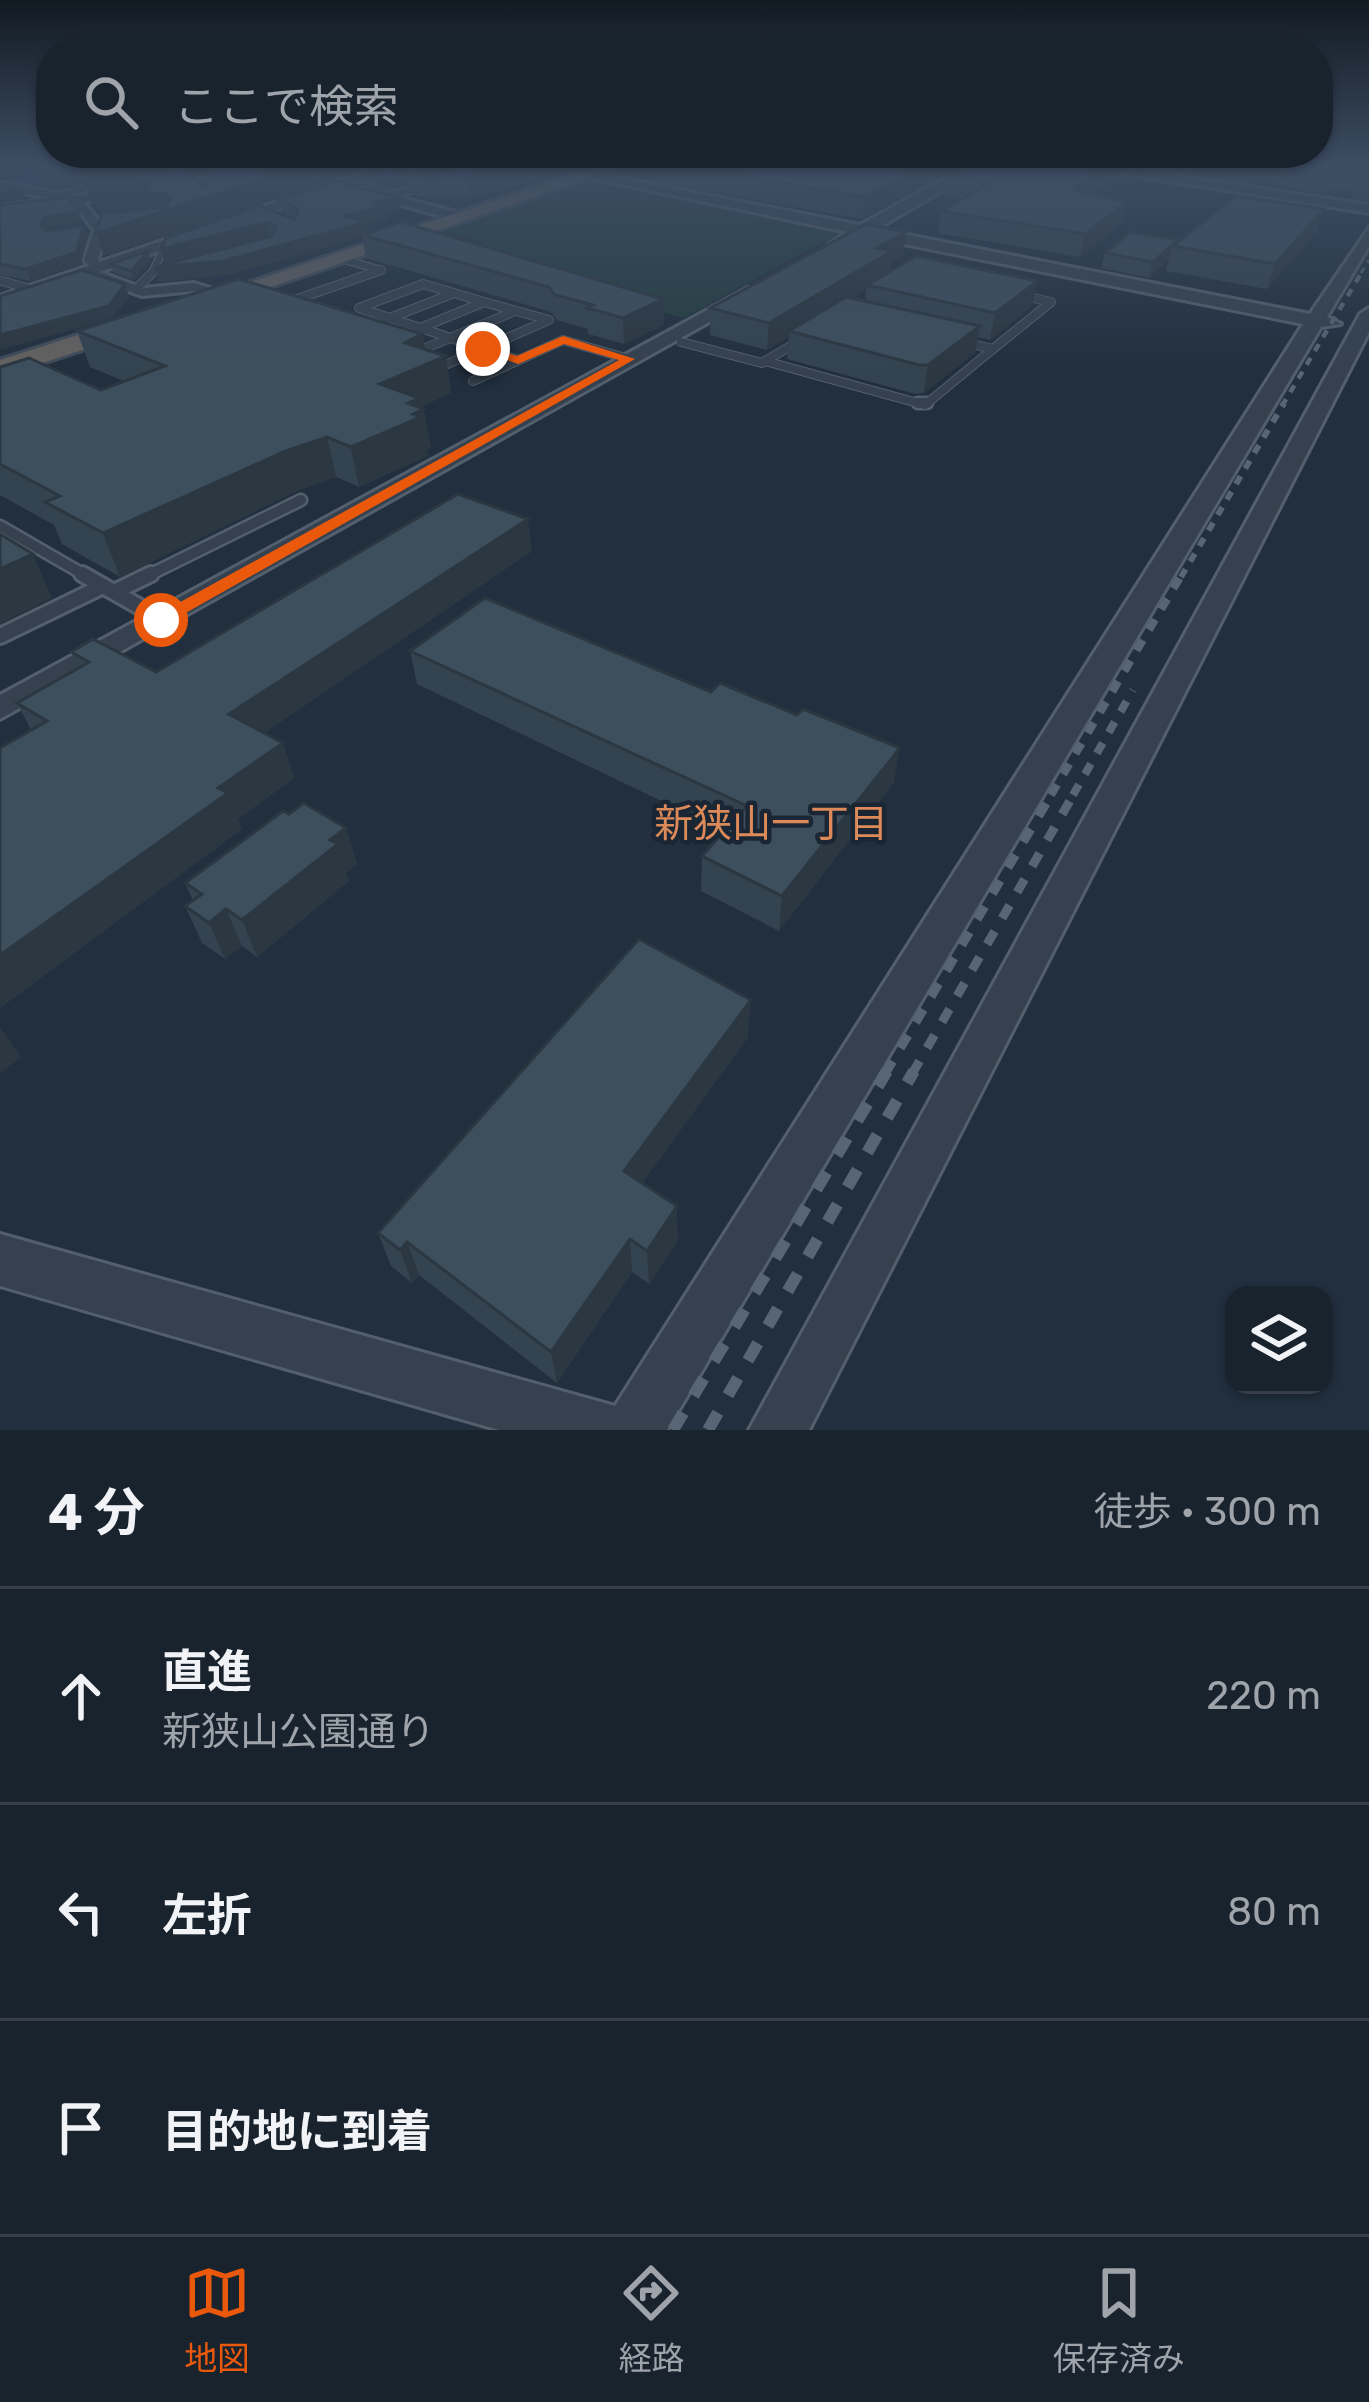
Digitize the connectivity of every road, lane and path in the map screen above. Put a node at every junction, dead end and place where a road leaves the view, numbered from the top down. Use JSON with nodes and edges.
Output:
{"nodes":[{"id":1,"x":1369,"y":233,"type":"edge"},
{"id":2,"x":95,"y":234,"type":"edge"},
{"id":3,"x":209,"y":234,"type":"edge"},
{"id":4,"x":395,"y":234,"type":"edge"},
{"id":5,"x":410,"y":234,"type":"edge"},
{"id":6,"x":856,"y":234,"type":"edge"},
{"id":7,"x":881,"y":234,"type":"edge"},
{"id":8,"x":165,"y":246,"type":"junction"},
{"id":9,"x":950,"y":248,"type":"junction"},
{"id":10,"x":338,"y":258,"type":"junction"},
{"id":11,"x":813,"y":258,"type":"edge"},
{"id":12,"x":928,"y":261,"type":"edge"},
{"id":13,"x":92,"y":270,"type":"junction"},
{"id":14,"x":168,"y":271,"type":"edge"},
{"id":15,"x":153,"y":275,"type":"junction"},
{"id":16,"x":776,"y":278,"type":"edge"},
{"id":17,"x":2,"y":281,"type":"edge"},
{"id":18,"x":45,"y":289,"type":"junction"},
{"id":19,"x":139,"y":290,"type":"junction"},
{"id":20,"x":216,"y":292,"type":"junction"},
{"id":21,"x":1004,"y":292,"type":"edge"},
{"id":22,"x":454,"y":293,"type":"junction"},
{"id":23,"x":310,"y":294,"type":"junction"},
{"id":24,"x":0,"y":302,"type":"edge"},
{"id":25,"x":333,"y":302,"type":"edge"},
{"id":26,"x":484,"y":302,"type":"junction"},
{"id":27,"x":282,"y":304,"type":"edge"},
{"id":28,"x":359,"y":308,"type":"junction"},
{"id":29,"x":515,"y":310,"type":"junction"},
{"id":30,"x":341,"y":315,"type":"edge"},
{"id":31,"x":390,"y":318,"type":"junction"},
{"id":32,"x":132,"y":319,"type":"junction"},
{"id":33,"x":1315,"y":321,"type":"junction"},
{"id":34,"x":1366,"y":325,"type":"edge"},
{"id":35,"x":823,"y":326,"type":"edge"},
{"id":36,"x":420,"y":328,"type":"junction"},
{"id":37,"x":349,"y":334,"type":"edge"},
{"id":38,"x":404,"y":334,"type":"edge"},
{"id":39,"x":450,"y":338,"type":"junction"},
{"id":40,"x":950,"y":339,"type":"edge"},
{"id":41,"x":681,"y":341,"type":"dead end"},
{"id":42,"x":483,"y":349,"type":"junction"},
{"id":43,"x":993,"y":349,"type":"junction"},
{"id":44,"x":404,"y":357,"type":"edge"},
{"id":45,"x":629,"y":359,"type":"junction"},
{"id":46,"x":518,"y":360,"type":"junction"},
{"id":47,"x":765,"y":362,"type":"junction"},
{"id":48,"x":0,"y":365,"type":"edge"},
{"id":49,"x":436,"y":369,"type":"edge"},
{"id":50,"x":473,"y":381,"type":"dead end"},
{"id":51,"x":301,"y":500,"type":"dead end"},
{"id":52,"x":0,"y":526,"type":"edge"},
{"id":53,"x":108,"y":589,"type":"junction"},
{"id":54,"x":161,"y":620,"type":"junction"},
{"id":55,"x":0,"y":636,"type":"edge"},
{"id":56,"x":0,"y":709,"type":"edge"},
{"id":57,"x":0,"y":1260,"type":"edge"},
{"id":58,"x":601,"y":1430,"type":"edge"},
{"id":59,"x":634,"y":1430,"type":"edge"},
{"id":60,"x":778,"y":1430,"type":"edge"}],
"edges":[{"from":1,"to":33,"type":"street"},
{"from":2,"to":13,"type":"street"},
{"from":3,"to":8,"type":"street"},
{"from":4,"to":20,"type":"highway"},
{"from":5,"to":10,"type":"highway"},
{"from":6,"to":11,"type":"street"},
{"from":7,"to":9,"type":"street"},
{"from":8,"to":13,"type":"street"},
{"from":8,"to":15,"type":"lane"},
{"from":9,"to":12,"type":"lane"},
{"from":9,"to":33,"type":"street"},
{"from":10,"to":23,"type":"lane"},
{"from":10,"to":48,"type":"highway"},
{"from":13,"to":18,"type":"street"},
{"from":13,"to":19,"type":"street"},
{"from":14,"to":15,"type":"lane"},
{"from":15,"to":19,"type":"lane"},
{"from":16,"to":45,"type":"street"},
{"from":17,"to":18,"type":"lane"},
{"from":18,"to":24,"type":"street"},
{"from":19,"to":20,"type":"street"},
{"from":19,"to":32,"type":"street"},
{"from":20,"to":32,"type":"highway"},
{"from":21,"to":43,"type":"lane"},
{"from":22,"to":26,"type":"lane"},
{"from":22,"to":28,"type":"lane"},
{"from":22,"to":31,"type":"lane"},
{"from":23,"to":25,"type":"lane"},
{"from":23,"to":27,"type":"lane"},
{"from":26,"to":29,"type":"lane"},
{"from":26,"to":36,"type":"lane"},
{"from":28,"to":30,"type":"lane"},
{"from":28,"to":31,"type":"lane"},
{"from":29,"to":39,"type":"lane"},
{"from":29,"to":42,"type":"lane"},
{"from":31,"to":36,"type":"lane"},
{"from":31,"to":37,"type":"lane"},
{"from":32,"to":48,"type":"highway"},
{"from":33,"to":34,"type":"street"},
{"from":33,"to":59,"type":"street"},
{"from":34,"to":60,"type":"street"},
{"from":35,"to":47,"type":"lane"},
{"from":36,"to":38,"type":"lane"},
{"from":36,"to":39,"type":"lane"},
{"from":39,"to":42,"type":"lane"},
{"from":39,"to":44,"type":"lane"},
{"from":40,"to":43,"type":"lane"},
{"from":41,"to":47,"type":"lane"},
{"from":42,"to":46,"type":"lane"},
{"from":42,"to":49,"type":"lane"},
{"from":43,"to":47,"type":"lane"},
{"from":45,"to":46,"type":"lane"},
{"from":45,"to":54,"type":"street"},
{"from":46,"to":50,"type":"lane"},
{"from":51,"to":53,"type":"lane"},
{"from":52,"to":53,"type":"lane"},
{"from":53,"to":54,"type":"lane"},
{"from":53,"to":55,"type":"lane"},
{"from":54,"to":56,"type":"street"},
{"from":57,"to":58,"type":"street"}]}
